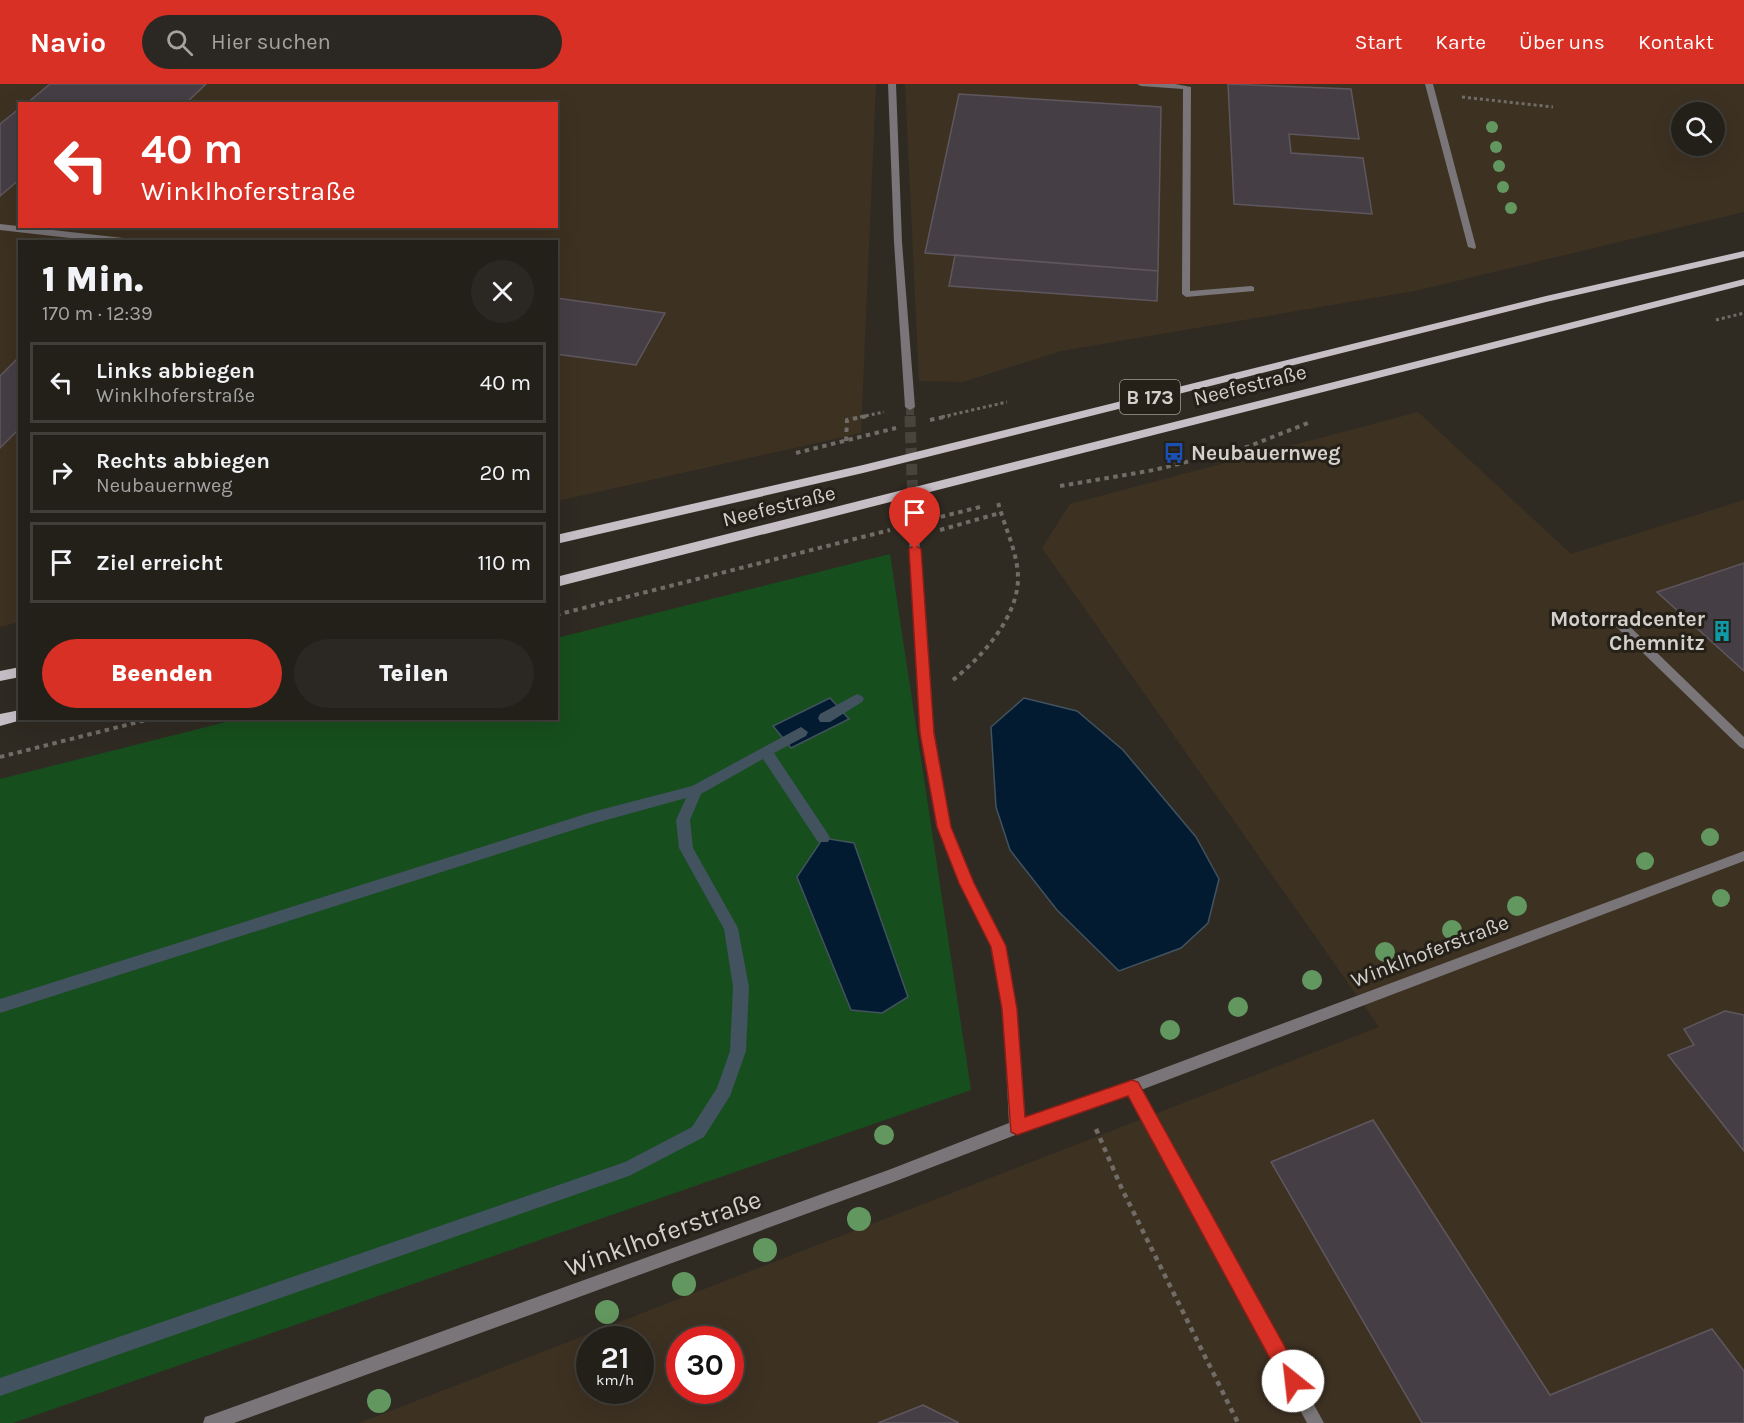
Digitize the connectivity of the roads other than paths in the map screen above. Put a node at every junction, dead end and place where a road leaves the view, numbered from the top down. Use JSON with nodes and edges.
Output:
{"nodes":[{"id":1,"x":892,"y":84,"type":"edge"},
{"id":2,"x":1141,"y":84,"type":"edge"},
{"id":3,"x":1429,"y":84,"type":"edge"},
{"id":4,"x":0,"y":227,"type":"edge"},
{"id":5,"x":114,"y":240,"type":"edge"},
{"id":6,"x":1472,"y":247,"type":"dead end"},
{"id":7,"x":1744,"y":254,"type":"edge"},
{"id":8,"x":1744,"y":282,"type":"edge"},
{"id":9,"x":1251,"y":289,"type":"dead end"},
{"id":10,"x":910,"y":407,"type":"tunnel mouth"},
{"id":11,"x":914,"y":537,"type":"tunnel mouth"},
{"id":12,"x":558,"y":540,"type":"edge"},
{"id":13,"x":558,"y":581,"type":"edge"},
{"id":14,"x":1615,"y":619,"type":"dead end"},
{"id":15,"x":18,"y":672,"type":"edge"},
{"id":16,"x":0,"y":676,"type":"edge"},
{"id":17,"x":18,"y":716,"type":"edge"},
{"id":18,"x":0,"y":720,"type":"edge"},
{"id":19,"x":1744,"y":744,"type":"edge"},
{"id":20,"x":1744,"y":856,"type":"edge"},
{"id":21,"x":1132,"y":1088,"type":"junction"},
{"id":22,"x":1017,"y":1127,"type":"junction"},
{"id":23,"x":211,"y":1423,"type":"edge"},
{"id":24,"x":1316,"y":1423,"type":"edge"}],
"edges":[{"from":1,"to":10,"type":"street"},
{"from":2,"to":9,"type":"street"},
{"from":3,"to":6,"type":"street"},
{"from":4,"to":5,"type":"street"},
{"from":7,"to":12,"type":"main road","name":"Neefestraße","number":"B 173"},
{"from":8,"to":13,"type":"main road","name":"Neefestraße","number":"B 173"},
{"from":11,"to":22,"type":"street"},
{"from":14,"to":19,"type":"street"},
{"from":15,"to":16,"type":"main road"},
{"from":17,"to":18,"type":"main road"},
{"from":20,"to":21,"type":"street","name":"Winklhoferstraße"},
{"from":21,"to":22,"type":"street","name":"Winklhoferstraße"},
{"from":21,"to":24,"type":"street"},
{"from":22,"to":23,"type":"street","name":"Winklhoferstraße"}]}
